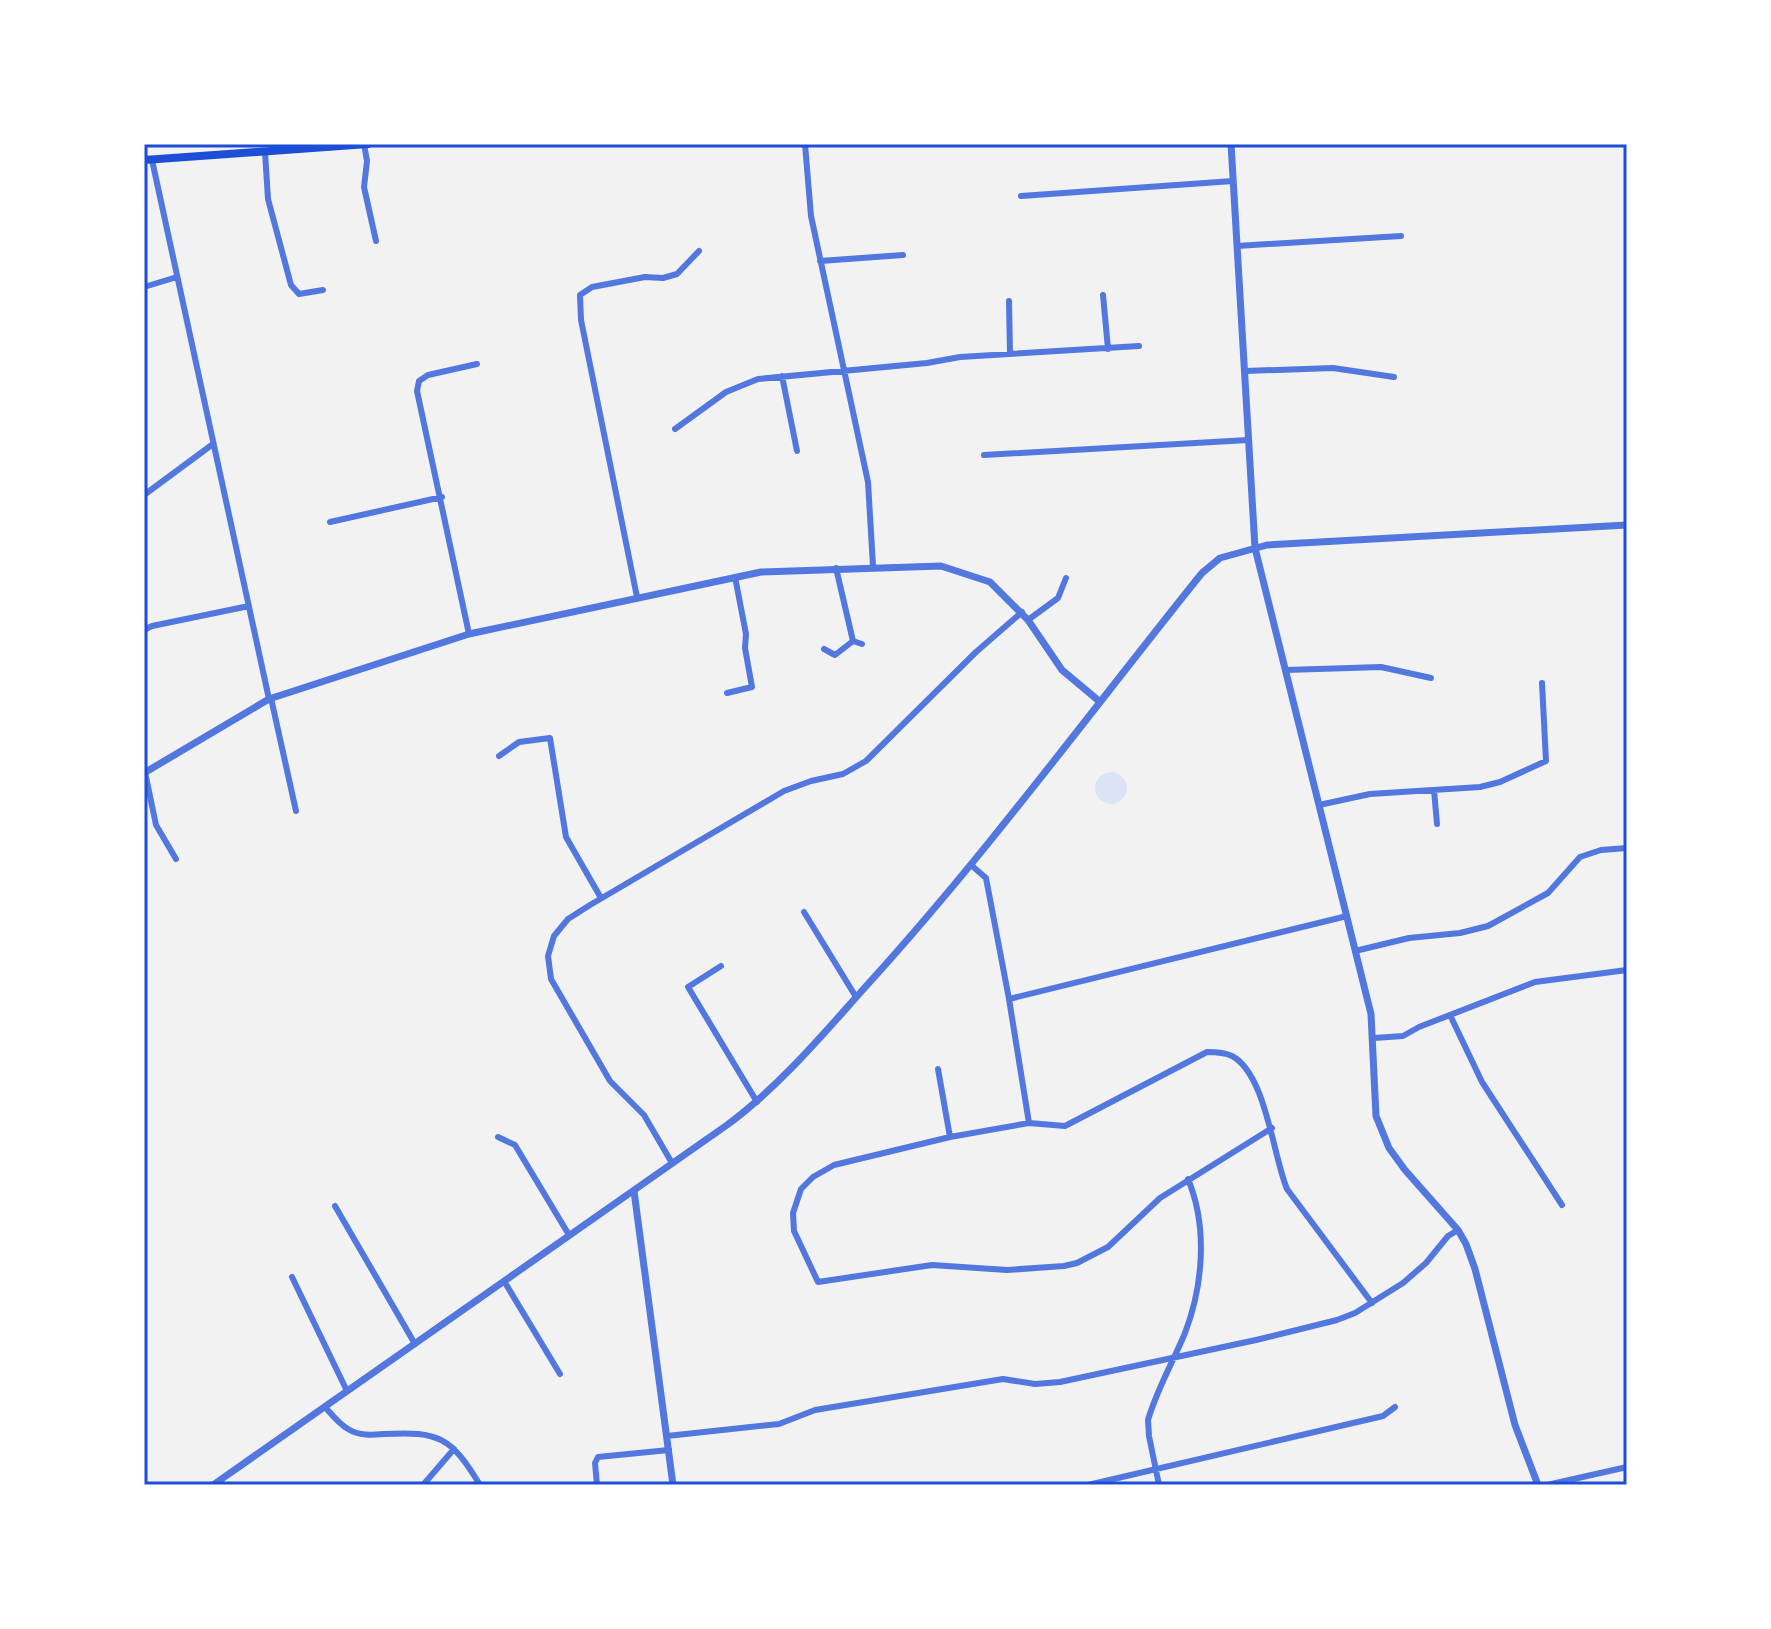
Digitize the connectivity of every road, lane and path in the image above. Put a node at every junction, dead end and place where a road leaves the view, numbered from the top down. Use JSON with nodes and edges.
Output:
{"nodes":[{"id":1,"x":366,"y":144,"type":"edge"},
{"id":2,"x":805,"y":144,"type":"edge"},
{"id":3,"x":1231,"y":144,"type":"edge"},
{"id":4,"x":265,"y":152,"type":"junction"},
{"id":5,"x":148,"y":160,"type":"edge"},
{"id":6,"x":1233,"y":181,"type":"junction"},
{"id":7,"x":1021,"y":196,"type":"dead end"},
{"id":8,"x":1401,"y":236,"type":"dead end"},
{"id":9,"x":376,"y":241,"type":"dead end"},
{"id":10,"x":1237,"y":246,"type":"junction"},
{"id":11,"x":699,"y":251,"type":"dead end"},
{"id":12,"x":903,"y":255,"type":"dead end"},
{"id":13,"x":820,"y":261,"type":"junction"},
{"id":14,"x":177,"y":277,"type":"junction"},
{"id":15,"x":144,"y":287,"type":"edge"},
{"id":16,"x":323,"y":290,"type":"dead end"},
{"id":17,"x":1103,"y":295,"type":"dead end"},
{"id":18,"x":1009,"y":301,"type":"dead end"},
{"id":19,"x":1139,"y":346,"type":"dead end"},
{"id":20,"x":1108,"y":349,"type":"junction"},
{"id":21,"x":1010,"y":354,"type":"junction"},
{"id":22,"x":477,"y":364,"type":"dead end"},
{"id":23,"x":844,"y":371,"type":"junction"},
{"id":24,"x":1245,"y":371,"type":"junction"},
{"id":25,"x":782,"y":376,"type":"junction"},
{"id":26,"x":1394,"y":377,"type":"dead end"},
{"id":27,"x":675,"y":429,"type":"dead end"},
{"id":28,"x":1248,"y":440,"type":"junction"},
{"id":29,"x":213,"y":444,"type":"junction"},
{"id":30,"x":797,"y":451,"type":"dead end"},
{"id":31,"x":984,"y":455,"type":"dead end"},
{"id":32,"x":144,"y":495,"type":"edge"},
{"id":33,"x":442,"y":497,"type":"junction"},
{"id":34,"x":330,"y":522,"type":"dead end"},
{"id":35,"x":1627,"y":525,"type":"edge"},
{"id":36,"x":1255,"y":548,"type":"junction"},
{"id":37,"x":873,"y":566,"type":"junction"},
{"id":38,"x":836,"y":568,"type":"junction"},
{"id":39,"x":735,"y":577,"type":"junction"},
{"id":40,"x":1066,"y":578,"type":"dead end"},
{"id":41,"x":637,"y":597,"type":"junction"},
{"id":42,"x":249,"y":606,"type":"junction"},
{"id":43,"x":1025,"y":616,"type":"junction"},
{"id":44,"x":144,"y":630,"type":"edge"},
{"id":45,"x":469,"y":634,"type":"junction"},
{"id":46,"x":853,"y":641,"type":"junction"},
{"id":47,"x":862,"y":644,"type":"dead end"},
{"id":48,"x":824,"y":649,"type":"dead end"},
{"id":49,"x":1286,"y":670,"type":"junction"},
{"id":50,"x":1431,"y":678,"type":"dead end"},
{"id":51,"x":1542,"y":683,"type":"dead end"},
{"id":52,"x":727,"y":693,"type":"dead end"},
{"id":53,"x":270,"y":698,"type":"junction"},
{"id":54,"x":1099,"y":701,"type":"junction"},
{"id":55,"x":499,"y":756,"type":"dead end"},
{"id":56,"x":144,"y":773,"type":"edge"},
{"id":57,"x":1434,"y":790,"type":"junction"},
{"id":58,"x":1319,"y":805,"type":"junction"},
{"id":59,"x":296,"y":811,"type":"dead end"},
{"id":60,"x":1437,"y":824,"type":"dead end"},
{"id":61,"x":1627,"y":848,"type":"edge"},
{"id":62,"x":176,"y":859,"type":"dead end"},
{"id":63,"x":971,"y":865,"type":"junction"},
{"id":64,"x":601,"y":898,"type":"junction"},
{"id":65,"x":804,"y":912,"type":"dead end"},
{"id":66,"x":1347,"y":916,"type":"junction"},
{"id":67,"x":1355,"y":951,"type":"junction"},
{"id":68,"x":721,"y":966,"type":"dead end"},
{"id":69,"x":1627,"y":970,"type":"edge"},
{"id":70,"x":856,"y":997,"type":"junction"},
{"id":71,"x":1009,"y":999,"type":"junction"},
{"id":72,"x":1450,"y":1015,"type":"junction"},
{"id":73,"x":1374,"y":1038,"type":"junction"},
{"id":74,"x":938,"y":1069,"type":"dead end"},
{"id":75,"x":757,"y":1102,"type":"junction"},
{"id":76,"x":1029,"y":1123,"type":"junction"},
{"id":77,"x":1272,"y":1128,"type":"junction"},
{"id":78,"x":498,"y":1137,"type":"dead end"},
{"id":79,"x":950,"y":1137,"type":"junction"},
{"id":80,"x":672,"y":1163,"type":"junction"},
{"id":81,"x":1188,"y":1179,"type":"junction"},
{"id":82,"x":634,"y":1191,"type":"junction"},
{"id":83,"x":1562,"y":1205,"type":"dead end"},
{"id":84,"x":335,"y":1206,"type":"dead end"},
{"id":85,"x":1458,"y":1230,"type":"junction"},
{"id":86,"x":569,"y":1235,"type":"junction"},
{"id":87,"x":292,"y":1277,"type":"dead end"},
{"id":88,"x":504,"y":1281,"type":"junction"},
{"id":89,"x":1372,"y":1303,"type":"junction"},
{"id":90,"x":415,"y":1344,"type":"junction"},
{"id":91,"x":1173,"y":1359,"type":"junction"},
{"id":92,"x":560,"y":1374,"type":"dead end"},
{"id":93,"x":347,"y":1391,"type":"junction"},
{"id":94,"x":325,"y":1407,"type":"junction"},
{"id":95,"x":1395,"y":1407,"type":"dead end"},
{"id":96,"x":667,"y":1436,"type":"junction"},
{"id":97,"x":454,"y":1449,"type":"junction"},
{"id":98,"x":669,"y":1450,"type":"junction"},
{"id":99,"x":1627,"y":1467,"type":"edge"},
{"id":100,"x":1155,"y":1468,"type":"junction"},
{"id":101,"x":213,"y":1485,"type":"edge"},
{"id":102,"x":423,"y":1485,"type":"edge"},
{"id":103,"x":480,"y":1485,"type":"edge"},
{"id":104,"x":597,"y":1485,"type":"edge"},
{"id":105,"x":673,"y":1485,"type":"edge"},
{"id":106,"x":1088,"y":1485,"type":"edge"},
{"id":107,"x":1159,"y":1485,"type":"edge"},
{"id":108,"x":1538,"y":1485,"type":"edge"},
{"id":109,"x":1547,"y":1485,"type":"edge"}],
"edges":[{"from":1,"to":4,"type":"main road"},
{"from":1,"to":9,"type":"street"},
{"from":2,"to":13,"type":"street"},
{"from":3,"to":6,"type":"street"},
{"from":4,"to":5,"type":"main road"},
{"from":4,"to":16,"type":"street"},
{"from":5,"to":14,"type":"street"},
{"from":6,"to":7,"type":"street"},
{"from":6,"to":10,"type":"street"},
{"from":8,"to":10,"type":"street"},
{"from":10,"to":24,"type":"street"},
{"from":11,"to":41,"type":"street"},
{"from":12,"to":13,"type":"street"},
{"from":13,"to":23,"type":"street"},
{"from":14,"to":15,"type":"street"},
{"from":14,"to":29,"type":"street"},
{"from":17,"to":20,"type":"street"},
{"from":18,"to":21,"type":"street"},
{"from":19,"to":20,"type":"street"},
{"from":20,"to":21,"type":"street"},
{"from":21,"to":23,"type":"street"},
{"from":22,"to":33,"type":"street"},
{"from":23,"to":25,"type":"street"},
{"from":23,"to":37,"type":"street"},
{"from":24,"to":26,"type":"street"},
{"from":24,"to":28,"type":"street"},
{"from":25,"to":27,"type":"street"},
{"from":25,"to":30,"type":"street"},
{"from":28,"to":31,"type":"street"},
{"from":28,"to":36,"type":"street"},
{"from":29,"to":32,"type":"street"},
{"from":29,"to":42,"type":"street"},
{"from":33,"to":34,"type":"street"},
{"from":33,"to":45,"type":"street"},
{"from":35,"to":36,"type":"street"},
{"from":36,"to":49,"type":"street"},
{"from":36,"to":54,"type":"street"},
{"from":37,"to":38,"type":"street"},
{"from":37,"to":43,"type":"street"},
{"from":38,"to":39,"type":"street"},
{"from":38,"to":46,"type":"street"},
{"from":39,"to":41,"type":"street"},
{"from":39,"to":52,"type":"street"},
{"from":40,"to":43,"type":"street"},
{"from":41,"to":45,"type":"street"},
{"from":42,"to":44,"type":"street"},
{"from":42,"to":53,"type":"street"},
{"from":43,"to":54,"type":"street"},
{"from":43,"to":64,"type":"street"},
{"from":45,"to":53,"type":"street"},
{"from":46,"to":47,"type":"street"},
{"from":46,"to":48,"type":"street"},
{"from":49,"to":50,"type":"street"},
{"from":49,"to":58,"type":"street"},
{"from":51,"to":57,"type":"street"},
{"from":53,"to":56,"type":"street"},
{"from":53,"to":59,"type":"street"},
{"from":54,"to":63,"type":"street"},
{"from":55,"to":64,"type":"street"},
{"from":56,"to":62,"type":"street"},
{"from":57,"to":58,"type":"street"},
{"from":57,"to":60,"type":"street"},
{"from":58,"to":66,"type":"street"},
{"from":61,"to":67,"type":"street"},
{"from":63,"to":70,"type":"street"},
{"from":63,"to":71,"type":"street"},
{"from":64,"to":80,"type":"street"},
{"from":65,"to":70,"type":"street"},
{"from":66,"to":67,"type":"street"},
{"from":66,"to":71,"type":"street"},
{"from":67,"to":73,"type":"street"},
{"from":68,"to":75,"type":"street"},
{"from":69,"to":72,"type":"street"},
{"from":70,"to":75,"type":"street"},
{"from":71,"to":76,"type":"street"},
{"from":72,"to":73,"type":"street"},
{"from":72,"to":83,"type":"street"},
{"from":73,"to":85,"type":"street"},
{"from":74,"to":79,"type":"street"},
{"from":75,"to":80,"type":"street"},
{"from":76,"to":77,"type":"street"},
{"from":76,"to":79,"type":"street"},
{"from":77,"to":81,"type":"street"},
{"from":77,"to":89,"type":"street"},
{"from":78,"to":86,"type":"street"},
{"from":79,"to":81,"type":"street"},
{"from":80,"to":82,"type":"street"},
{"from":81,"to":91,"type":"street"},
{"from":82,"to":86,"type":"street"},
{"from":82,"to":96,"type":"street"},
{"from":84,"to":90,"type":"street"},
{"from":85,"to":89,"type":"street"},
{"from":85,"to":108,"type":"street"},
{"from":86,"to":88,"type":"street"},
{"from":87,"to":93,"type":"street"},
{"from":88,"to":90,"type":"street"},
{"from":88,"to":92,"type":"street"},
{"from":89,"to":91,"type":"street"},
{"from":90,"to":93,"type":"street"},
{"from":91,"to":96,"type":"street"},
{"from":91,"to":100,"type":"street"},
{"from":93,"to":94,"type":"street"},
{"from":94,"to":97,"type":"street"},
{"from":94,"to":101,"type":"street"},
{"from":95,"to":100,"type":"street"},
{"from":96,"to":98,"type":"street"},
{"from":97,"to":102,"type":"street"},
{"from":97,"to":103,"type":"street"},
{"from":98,"to":104,"type":"street"},
{"from":98,"to":105,"type":"street"},
{"from":99,"to":109,"type":"street"},
{"from":100,"to":106,"type":"street"},
{"from":100,"to":107,"type":"street"}]}
